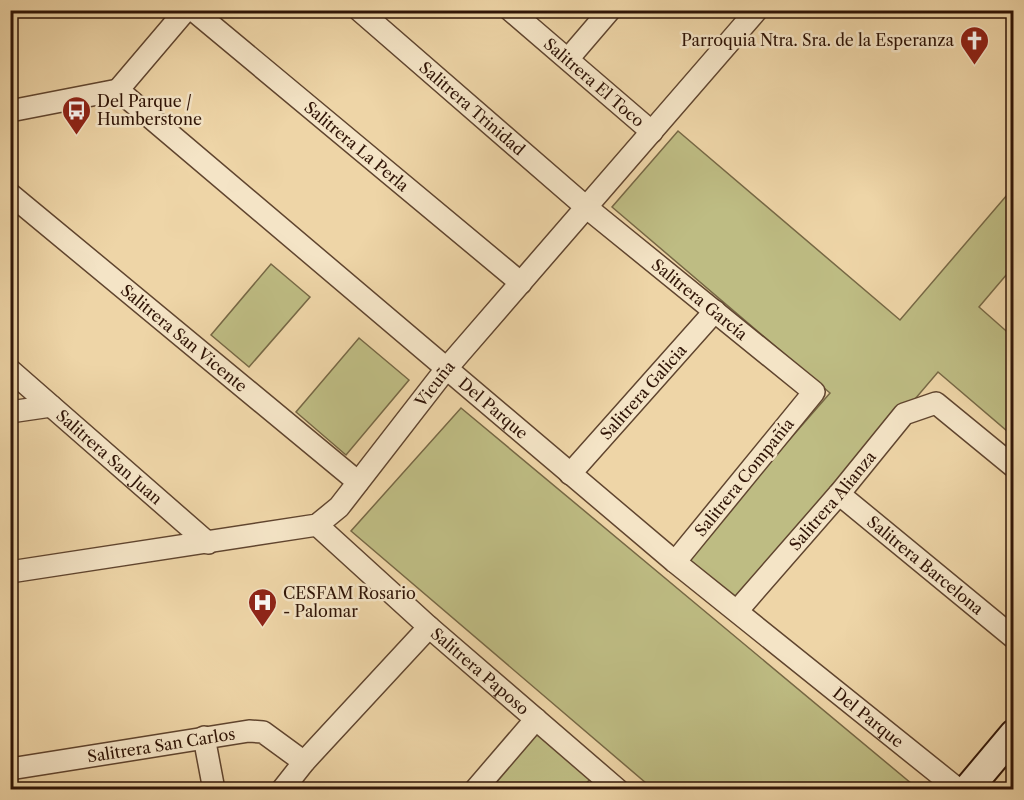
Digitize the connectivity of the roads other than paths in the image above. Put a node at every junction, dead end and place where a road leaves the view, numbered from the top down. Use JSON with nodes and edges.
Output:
{"nodes":[{"id":1,"x":186,"y":10,"type":"edge"},
{"id":2,"x":193,"y":10,"type":"edge"},
{"id":3,"x":359,"y":10,"type":"edge"},
{"id":4,"x":510,"y":10,"type":"edge"},
{"id":5,"x":610,"y":10,"type":"edge"},
{"id":6,"x":757,"y":10,"type":"edge"},
{"id":7,"x":568,"y":60,"type":"junction"},
{"id":8,"x":118,"y":90,"type":"junction"},
{"id":9,"x":10,"y":111,"type":"edge"},
{"id":10,"x":652,"y":132,"type":"junction"},
{"id":11,"x":10,"y":194,"type":"edge"},
{"id":12,"x":586,"y":207,"type":"junction"},
{"id":13,"x":521,"y":282,"type":"junction"},
{"id":14,"x":715,"y":311,"type":"junction"},
{"id":15,"x":446,"y":369,"type":"junction"},
{"id":16,"x":10,"y":370,"type":"edge"},
{"id":17,"x":814,"y":392,"type":"joint"},
{"id":18,"x":51,"y":406,"type":"junction"},
{"id":19,"x":10,"y":412,"type":"edge"},
{"id":20,"x":1014,"y":467,"type":"edge"},
{"id":21,"x":570,"y":474,"type":"junction"},
{"id":22,"x":357,"y":482,"type":"junction"},
{"id":23,"x":838,"y":494,"type":"junction"},
{"id":24,"x":317,"y":525,"type":"junction"},
{"id":25,"x":208,"y":543,"type":"junction"},
{"id":26,"x":675,"y":562,"type":"junction"},
{"id":27,"x":10,"y":572,"type":"edge"},
{"id":28,"x":737,"y":611,"type":"junction"},
{"id":29,"x":429,"y":627,"type":"junction"},
{"id":30,"x":1014,"y":638,"type":"edge"},
{"id":31,"x":536,"y":719,"type":"junction"},
{"id":32,"x":1014,"y":734,"type":"edge"},
{"id":33,"x":204,"y":737,"type":"junction"},
{"id":34,"x":304,"y":762,"type":"junction"},
{"id":35,"x":10,"y":769,"type":"edge"},
{"id":36,"x":595,"y":782,"type":"edge"},
{"id":37,"x":214,"y":789,"type":"edge"},
{"id":38,"x":282,"y":789,"type":"edge"},
{"id":39,"x":476,"y":789,"type":"edge"},
{"id":40,"x":618,"y":789,"type":"edge"},
{"id":41,"x":959,"y":789,"type":"edge"},
{"id":42,"x":966,"y":789,"type":"edge"}],
"edges":[{"from":1,"to":8,"type":"street"},
{"from":2,"to":13,"type":"street","name":"Salitrera La Perla"},
{"from":3,"to":12,"type":"street","name":"Salitrera Trinidad"},
{"from":4,"to":7,"type":"street","name":"Salitrera El Toco"},
{"from":5,"to":7,"type":"street"},
{"from":6,"to":10,"type":"street","name":"Vicuña"},
{"from":7,"to":10,"type":"street","name":"Salitrera El Toco"},
{"from":8,"to":9,"type":"street"},
{"from":8,"to":15,"type":"street","name":"Del Parque"},
{"from":10,"to":12,"type":"street","name":"Vicuña"},
{"from":11,"to":22,"type":"street","name":"Salitrera San Vicente"},
{"from":12,"to":13,"type":"street","name":"Vicuña"},
{"from":12,"to":14,"type":"street","name":"Salitrera García"},
{"from":13,"to":15,"type":"street","name":"Vicuña"},
{"from":14,"to":17,"type":"street","name":"Salitrera García"},
{"from":14,"to":21,"type":"street","name":"Salitrera Galicia"},
{"from":15,"to":21,"type":"street","name":"Del Parque"},
{"from":15,"to":22,"type":"street","name":"Vicuña"},
{"from":16,"to":18,"type":"street","name":"Salitrera San Juan"},
{"from":17,"to":26,"type":"street","name":"Salitrera Compañía"},
{"from":18,"to":19,"type":"street"},
{"from":18,"to":25,"type":"street","name":"Salitrera San Juan"},
{"from":20,"to":23,"type":"street","name":"Salitrera Alianza"},
{"from":21,"to":26,"type":"street","name":"Del Parque"},
{"from":22,"to":24,"type":"street","name":"Vicuña"},
{"from":23,"to":28,"type":"street","name":"Salitrera Alianza"},
{"from":23,"to":30,"type":"street","name":"Salitrera Barcelona"},
{"from":24,"to":25,"type":"street"},
{"from":24,"to":29,"type":"street","name":"Salitrera Paposo"},
{"from":25,"to":27,"type":"street"},
{"from":26,"to":28,"type":"street","name":"Del Parque"},
{"from":28,"to":41,"type":"street","name":"Del Parque"},
{"from":29,"to":31,"type":"street","name":"Salitrera Paposo"},
{"from":29,"to":34,"type":"street"},
{"from":31,"to":36,"type":"street","name":"Salitrera Paposo"},
{"from":31,"to":39,"type":"street"},
{"from":32,"to":42,"type":"street"},
{"from":33,"to":34,"type":"street","name":"Salitrera San Carlos"},
{"from":33,"to":35,"type":"street","name":"Salitrera San Carlos"},
{"from":33,"to":37,"type":"street"},
{"from":34,"to":38,"type":"street"},
{"from":36,"to":40,"type":"street","name":"Salitrera Paposo"}]}
